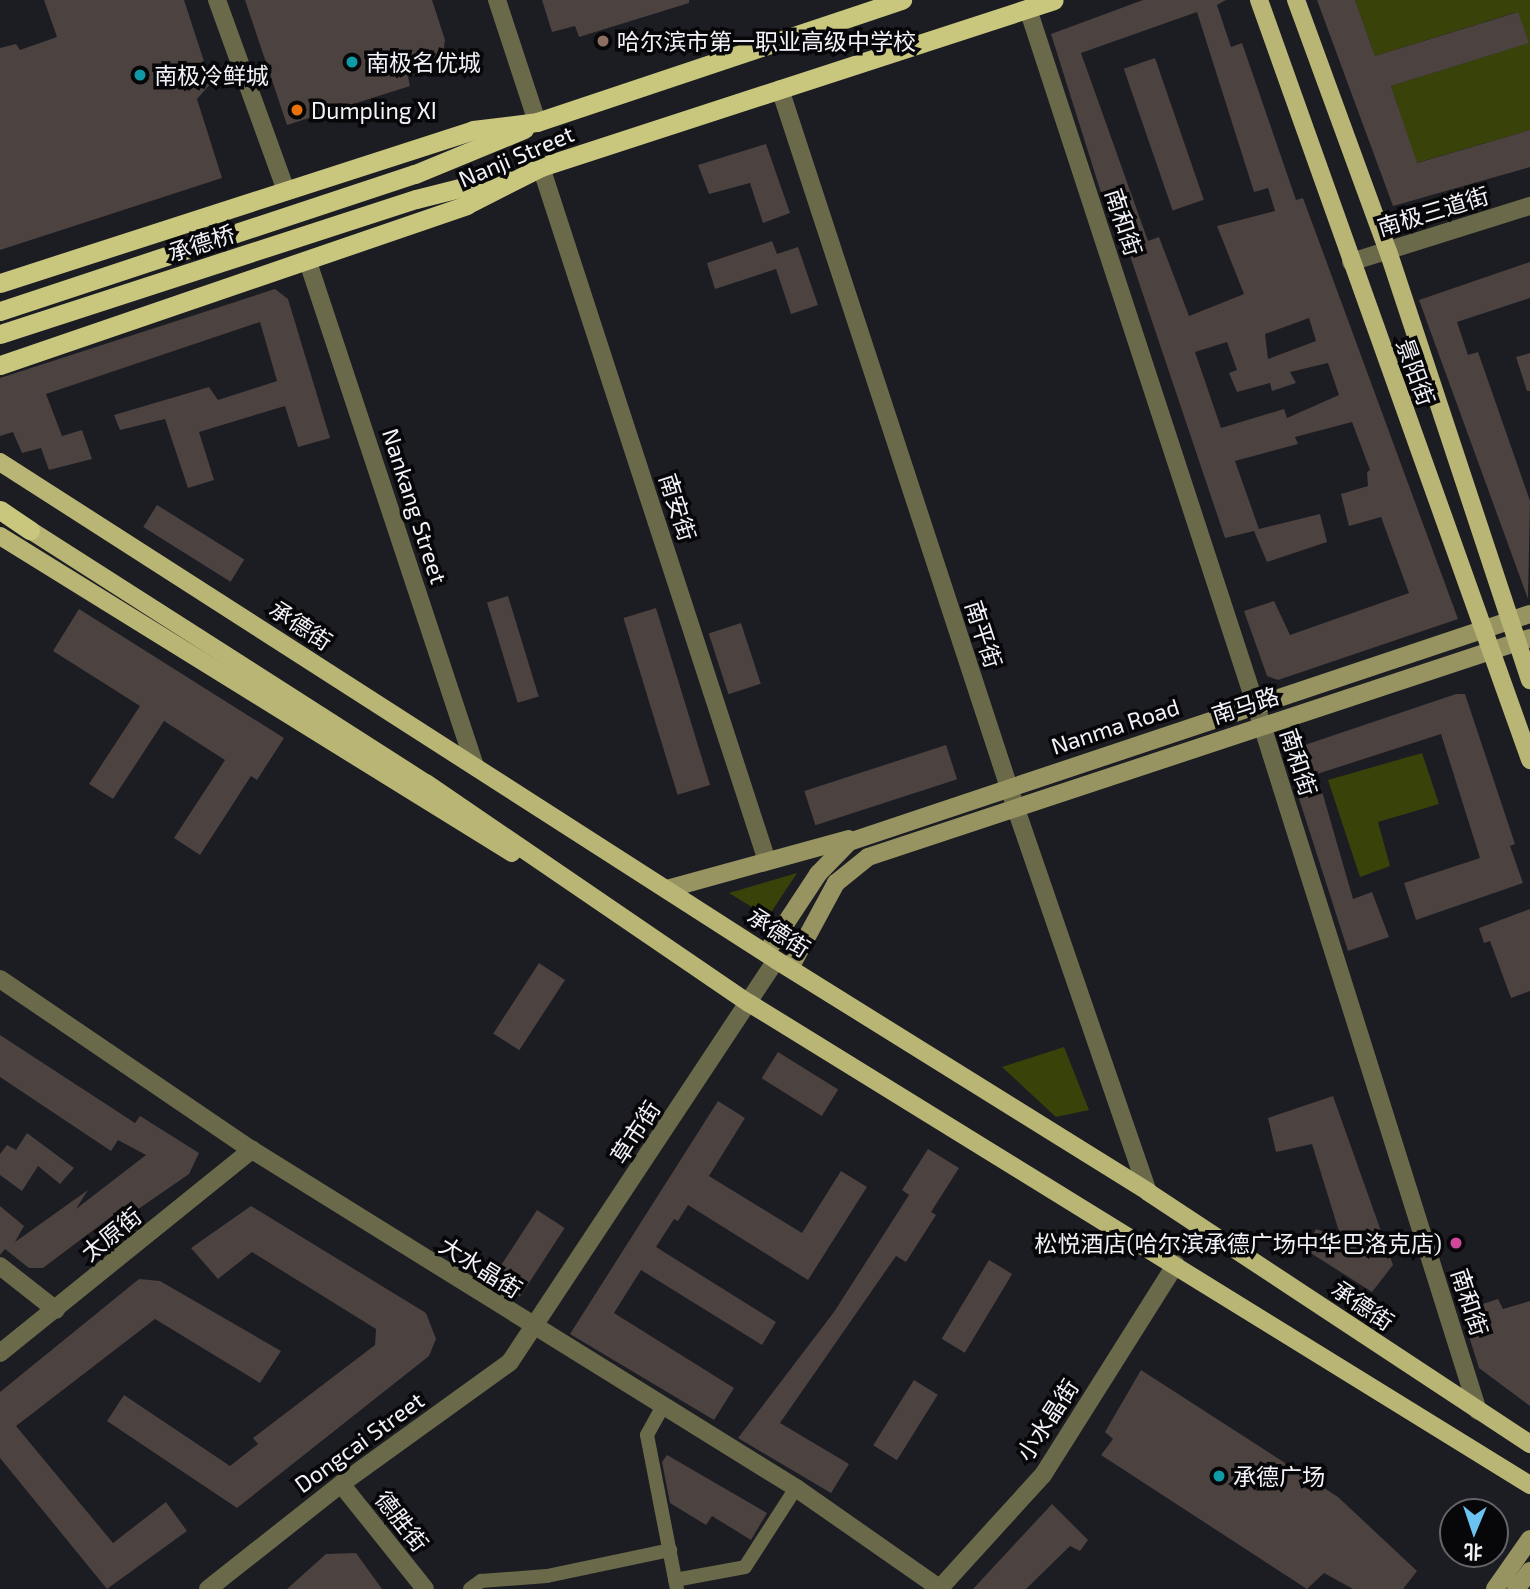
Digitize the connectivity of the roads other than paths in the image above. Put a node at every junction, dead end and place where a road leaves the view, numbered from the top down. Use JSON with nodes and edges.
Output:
{"nodes":[{"id":1,"x":218,"y":0,"type":"edge"},
{"id":2,"x":496,"y":0,"type":"edge"},
{"id":3,"x":902,"y":0,"type":"edge"},
{"id":4,"x":1054,"y":0,"type":"edge"},
{"id":5,"x":1259,"y":0,"type":"edge"},
{"id":6,"x":1296,"y":0,"type":"edge"},
{"id":7,"x":1028,"y":9,"type":"junction"},
{"id":8,"x":780,"y":89,"type":"junction"},
{"id":9,"x":537,"y":122,"type":"junction"},
{"id":10,"x":541,"y":167,"type":"junction"},
{"id":11,"x":286,"y":191,"type":"junction"},
{"id":12,"x":1530,"y":206,"type":"edge"},
{"id":13,"x":1388,"y":251,"type":"junction"},
{"id":14,"x":308,"y":262,"type":"junction"},
{"id":15,"x":1351,"y":262,"type":"junction"},
{"id":16,"x":0,"y":283,"type":"edge"},
{"id":17,"x":0,"y":311,"type":"edge"},
{"id":18,"x":0,"y":334,"type":"edge"},
{"id":19,"x":0,"y":365,"type":"edge"},
{"id":20,"x":0,"y":462,"type":"edge"},
{"id":21,"x":0,"y":510,"type":"edge"},
{"id":22,"x":30,"y":530,"type":"joint"},
{"id":23,"x":0,"y":536,"type":"edge"},
{"id":24,"x":1530,"y":614,"type":"edge"},
{"id":25,"x":1509,"y":621,"type":"junction"},
{"id":26,"x":1483,"y":631,"type":"junction"},
{"id":27,"x":1523,"y":640,"type":"edge"},
{"id":28,"x":1490,"y":651,"type":"junction"},
{"id":29,"x":1530,"y":680,"type":"edge"},
{"id":30,"x":1256,"y":706,"type":"junction"},
{"id":31,"x":1262,"y":725,"type":"junction"},
{"id":32,"x":1530,"y":760,"type":"edge"},
{"id":33,"x":475,"y":766,"type":"junction"},
{"id":34,"x":1009,"y":787,"type":"junction"},
{"id":35,"x":1015,"y":806,"type":"junction"},
{"id":36,"x":869,"y":834,"type":"junction"},
{"id":37,"x":768,"y":862,"type":"junction"},
{"id":38,"x":667,"y":888,"type":"junction"},
{"id":39,"x":611,"y":907,"type":"junction"},
{"id":40,"x":777,"y":960,"type":"junction"},
{"id":41,"x":0,"y":979,"type":"edge"},
{"id":42,"x":749,"y":1003,"type":"junction"},
{"id":43,"x":252,"y":1150,"type":"junction"},
{"id":44,"x":1148,"y":1192,"type":"junction"},
{"id":45,"x":1176,"y":1264,"type":"junction"},
{"id":46,"x":0,"y":1266,"type":"edge"},
{"id":47,"x":56,"y":1310,"type":"junction"},
{"id":48,"x":535,"y":1330,"type":"junction"},
{"id":49,"x":0,"y":1353,"type":"edge"},
{"id":50,"x":663,"y":1406,"type":"junction"},
{"id":51,"x":1479,"y":1410,"type":"junction"},
{"id":52,"x":1530,"y":1444,"type":"edge"},
{"id":53,"x":341,"y":1483,"type":"junction"},
{"id":54,"x":1530,"y":1485,"type":"edge"},
{"id":55,"x":796,"y":1488,"type":"junction"},
{"id":56,"x":1530,"y":1539,"type":"edge"},
{"id":57,"x":670,"y":1550,"type":"junction"},
{"id":58,"x":1530,"y":1571,"type":"edge"},
{"id":59,"x":676,"y":1585,"type":"edge"},
{"id":60,"x":208,"y":1589,"type":"edge"},
{"id":61,"x":425,"y":1589,"type":"edge"},
{"id":62,"x":470,"y":1589,"type":"edge"},
{"id":63,"x":940,"y":1589,"type":"edge"},
{"id":64,"x":1495,"y":1589,"type":"edge"},
{"id":65,"x":1516,"y":1589,"type":"edge"}],
"edges":[{"from":1,"to":11,"type":"street"},
{"from":2,"to":9,"type":"street"},
{"from":3,"to":9,"type":"highway","name":"Nanji Street"},
{"from":4,"to":7,"type":"highway","name":"Nanji Street"},
{"from":5,"to":15,"type":"main road","name":"景阳街"},
{"from":6,"to":13,"type":"main road","name":"景阳街"},
{"from":7,"to":8,"type":"highway","name":"Nanji Street"},
{"from":7,"to":30,"type":"street","name":"南和街"},
{"from":8,"to":10,"type":"highway","name":"Nanji Street"},
{"from":8,"to":34,"type":"street","name":"南平街"},
{"from":9,"to":11,"type":"highway","name":"Nanji Street"},
{"from":9,"to":17,"type":"highway","name":"承德桥"},
{"from":10,"to":14,"type":"highway","name":"Nanji Street"},
{"from":10,"to":18,"type":"highway","name":"承德桥"},
{"from":10,"to":37,"type":"street","name":"南安街"},
{"from":11,"to":16,"type":"highway","name":"Nanji Street"},
{"from":12,"to":13,"type":"street","name":"南极三道街"},
{"from":13,"to":15,"type":"street","name":"南极三道街"},
{"from":13,"to":25,"type":"main road","name":"景阳街"},
{"from":14,"to":19,"type":"highway","name":"Nanji Street"},
{"from":14,"to":33,"type":"street","name":"Nankang Street"},
{"from":15,"to":26,"type":"main road","name":"景阳街"},
{"from":20,"to":33,"type":"main road","name":"承德街"},
{"from":21,"to":22,"type":"highway"},
{"from":22,"to":39,"type":"main road"},
{"from":23,"to":39,"type":"main road"},
{"from":24,"to":25,"type":"main road","name":"Nanma Road"},
{"from":25,"to":26,"type":"main road","name":"Nanma Road"},
{"from":25,"to":27,"type":"main road","name":"景阳街"},
{"from":26,"to":28,"type":"main road","name":"景阳街"},
{"from":26,"to":30,"type":"main road","name":"Nanma Road"},
{"from":27,"to":28,"type":"main road","name":"南马路"},
{"from":27,"to":29,"type":"main road","name":"景阳街"},
{"from":28,"to":31,"type":"main road","name":"南马路"},
{"from":28,"to":32,"type":"main road","name":"景阳街"},
{"from":30,"to":31,"type":"street","name":"南和街"},
{"from":30,"to":34,"type":"main road","name":"Nanma Road"},
{"from":31,"to":35,"type":"main road","name":"南马路"},
{"from":31,"to":51,"type":"street","name":"南和街"},
{"from":33,"to":38,"type":"main road","name":"承德街"},
{"from":34,"to":35,"type":"street","name":"南平街"},
{"from":34,"to":36,"type":"main road","name":"Nanma Road"},
{"from":35,"to":40,"type":"main road","name":"南马路"},
{"from":35,"to":44,"type":"street","name":"南平街"},
{"from":36,"to":37,"type":"main road"},
{"from":36,"to":40,"type":"main road","name":"Nanma Road"},
{"from":37,"to":38,"type":"main road"},
{"from":38,"to":40,"type":"main road","name":"承德街"},
{"from":39,"to":42,"type":"main road"},
{"from":40,"to":42,"type":"street","name":"草市街"},
{"from":40,"to":44,"type":"main road","name":"承德街"},
{"from":41,"to":43,"type":"street","name":"大水晶街"},
{"from":42,"to":45,"type":"main road"},
{"from":42,"to":48,"type":"street","name":"草市街"},
{"from":43,"to":47,"type":"street","name":"太原街"},
{"from":43,"to":48,"type":"street","name":"大水晶街"},
{"from":44,"to":51,"type":"main road","name":"承德街"},
{"from":45,"to":54,"type":"main road"},
{"from":45,"to":63,"type":"street","name":"小水晶街"},
{"from":46,"to":47,"type":"street"},
{"from":47,"to":49,"type":"street","name":"太原街"},
{"from":48,"to":50,"type":"street","name":"大水晶街"},
{"from":48,"to":53,"type":"street","name":"Dongcai Street"},
{"from":50,"to":55,"type":"street","name":"大水晶街"},
{"from":50,"to":57,"type":"street"},
{"from":51,"to":52,"type":"main road","name":"承德街"},
{"from":53,"to":60,"type":"street","name":"Dongcai Street"},
{"from":53,"to":61,"type":"street","name":"德胜街"},
{"from":55,"to":59,"type":"street"},
{"from":55,"to":63,"type":"street","name":"大水晶街"},
{"from":56,"to":64,"type":"main road"},
{"from":57,"to":59,"type":"street"},
{"from":57,"to":62,"type":"street"},
{"from":58,"to":65,"type":"main road"}]}
